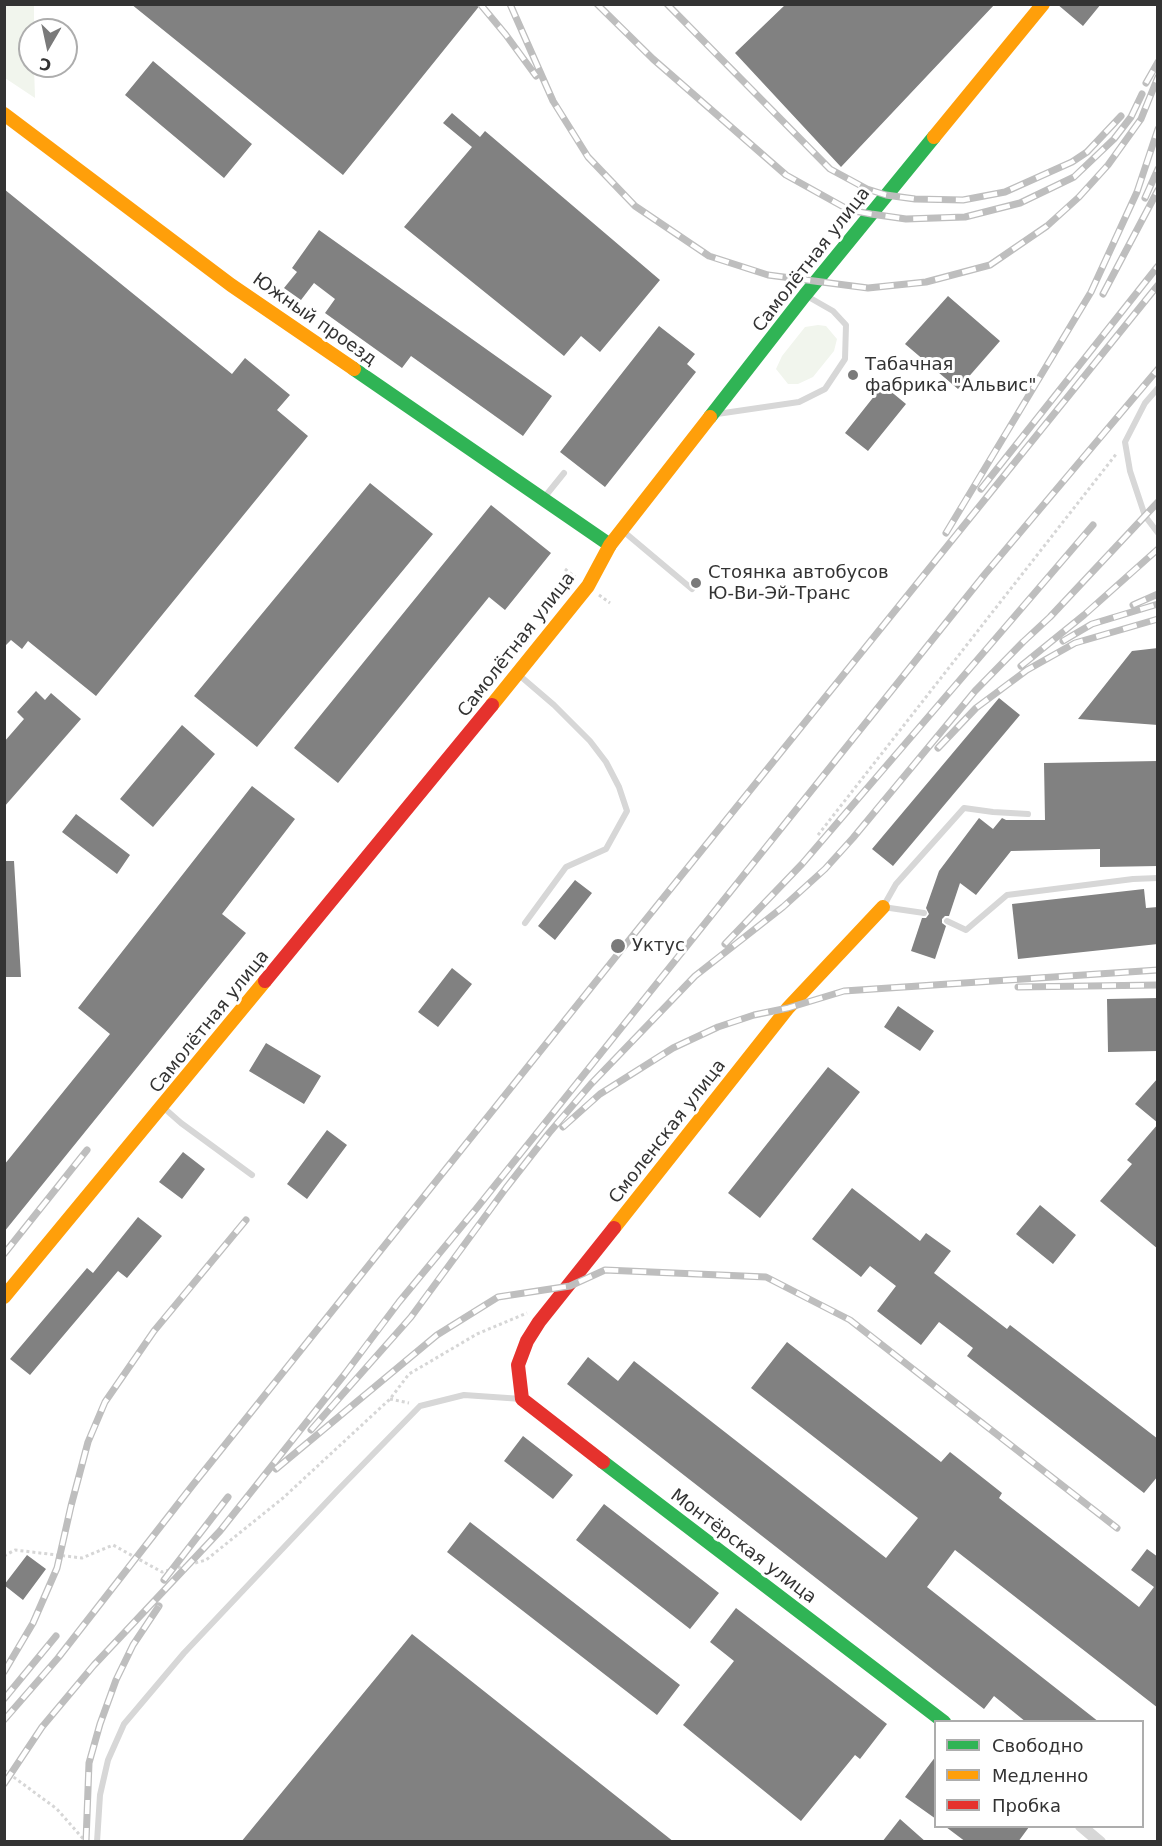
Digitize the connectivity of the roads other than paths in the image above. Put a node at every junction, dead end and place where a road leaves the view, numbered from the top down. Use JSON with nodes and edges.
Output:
{"nodes":[{"id":1,"x":1042,"y":4,"type":"edge"},
{"id":2,"x":4,"y":114,"type":"edge"},
{"id":3,"x":805,"y":295,"type":"junction"},
{"id":4,"x":1158,"y":388,"type":"edge"},
{"id":5,"x":714,"y":414,"type":"junction"},
{"id":6,"x":564,"y":473,"type":"dead end"},
{"id":7,"x":543,"y":499,"type":"junction"},
{"id":8,"x":622,"y":531,"type":"junction"},
{"id":9,"x":1158,"y":533,"type":"edge"},
{"id":10,"x":610,"y":545,"type":"junction"},
{"id":11,"x":692,"y":589,"type":"dead end"},
{"id":12,"x":518,"y":674,"type":"junction"},
{"id":13,"x":1028,"y":814,"type":"dead end"},
{"id":14,"x":1158,"y":878,"type":"edge"},
{"id":15,"x":884,"y":907,"type":"junction"},
{"id":16,"x":924,"y":913,"type":"dead end"},
{"id":17,"x":947,"y":921,"type":"dead end"},
{"id":18,"x":525,"y":923,"type":"dead end"},
{"id":19,"x":163,"y":1107,"type":"junction"},
{"id":20,"x":252,"y":1174,"type":"dead end"},
{"id":21,"x":4,"y":1298,"type":"edge"},
{"id":22,"x":522,"y":1399,"type":"junction"},
{"id":23,"x":941,"y":1720,"type":"edge"},
{"id":24,"x":1082,"y":1828,"type":"edge"},
{"id":25,"x":97,"y":1842,"type":"edge"},
{"id":26,"x":1100,"y":1842,"type":"edge"}],
"edges":[{"from":1,"to":3,"type":"street","name":"Самолётная улица"},
{"from":2,"to":7,"type":"street","name":"Южный проезд"},
{"from":3,"to":5,"type":"street","name":"Самолётная улица"},
{"from":3,"to":5,"type":"lane"},
{"from":4,"to":9,"type":"lane"},
{"from":5,"to":8,"type":"street","name":"Самолётная улица"},
{"from":6,"to":7,"type":"lane"},
{"from":7,"to":10,"type":"street","name":"Южный проезд"},
{"from":8,"to":10,"type":"street","name":"Самолётная улица"},
{"from":8,"to":11,"type":"lane"},
{"from":10,"to":12,"type":"street","name":"Самолётная улица"},
{"from":12,"to":18,"type":"lane"},
{"from":12,"to":19,"type":"street","name":"Самолётная улица"},
{"from":13,"to":15,"type":"lane"},
{"from":14,"to":17,"type":"lane"},
{"from":15,"to":16,"type":"lane"},
{"from":15,"to":22,"type":"street","name":"Смоленская улица"},
{"from":19,"to":20,"type":"lane"},
{"from":19,"to":21,"type":"street","name":"Самолётная улица"},
{"from":22,"to":23,"type":"street","name":"Монтёрская улица"},
{"from":22,"to":25,"type":"lane"},
{"from":24,"to":26,"type":"street"}]}
